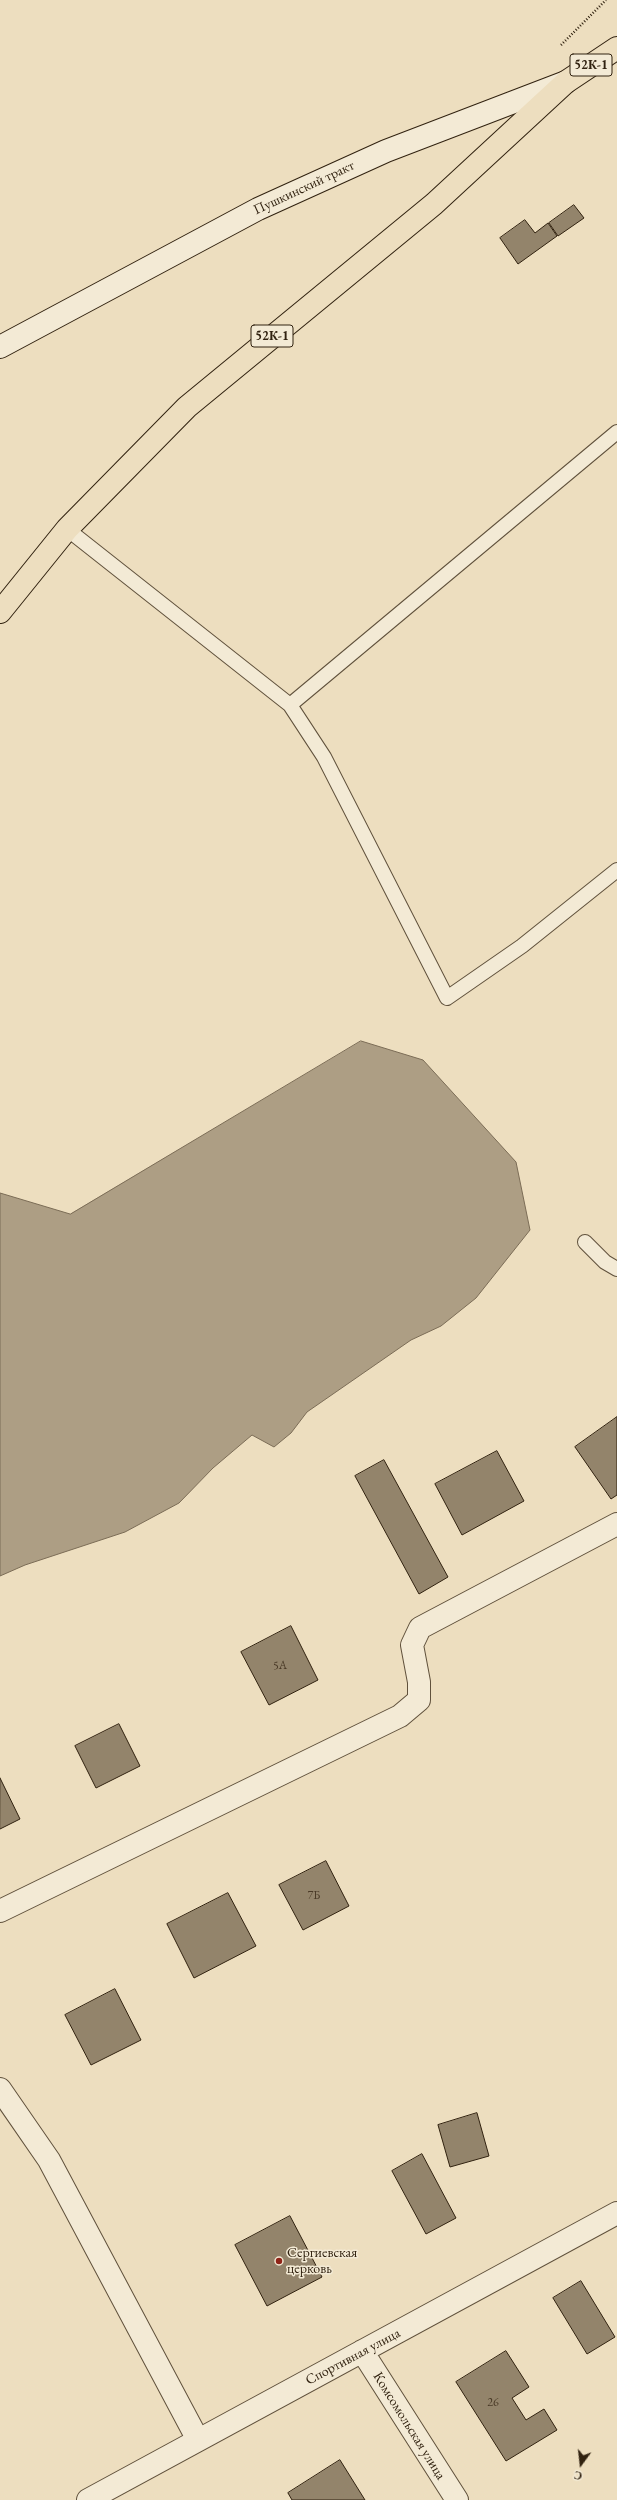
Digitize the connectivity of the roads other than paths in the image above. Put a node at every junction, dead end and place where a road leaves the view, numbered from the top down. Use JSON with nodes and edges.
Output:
{"nodes":[{"id":1,"x":617,"y":48,"type":"edge"},
{"id":2,"x":566,"y":82,"type":"junction"},
{"id":3,"x":0,"y":347,"type":"edge"},
{"id":4,"x":617,"y":432,"type":"edge"},
{"id":5,"x":67,"y":529,"type":"junction"},
{"id":6,"x":0,"y":612,"type":"edge"},
{"id":7,"x":290,"y":705,"type":"junction"},
{"id":8,"x":617,"y":870,"type":"edge"},
{"id":9,"x":585,"y":1242,"type":"dead end"},
{"id":10,"x":617,"y":1269,"type":"edge"},
{"id":11,"x":617,"y":1524,"type":"edge"},
{"id":12,"x":0,"y":1910,"type":"edge"},
{"id":13,"x":0,"y":2089,"type":"edge"},
{"id":14,"x":617,"y":2213,"type":"edge"},
{"id":15,"x":362,"y":2351,"type":"junction"},
{"id":16,"x":198,"y":2440,"type":"junction"},
{"id":17,"x":88,"y":2500,"type":"edge"},
{"id":18,"x":457,"y":2500,"type":"edge"}],
"edges":[{"from":1,"to":2,"type":"main road","name":"Пушкинский тракт","number":"52К-1"},
{"from":2,"to":3,"type":"street","name":"Пушкинский тракт"},
{"from":2,"to":5,"type":"main road","number":"52К-1"},
{"from":4,"to":7,"type":"lane"},
{"from":5,"to":6,"type":"main road","number":"52К-1"},
{"from":5,"to":7,"type":"lane"},
{"from":7,"to":8,"type":"lane"},
{"from":9,"to":10,"type":"lane"},
{"from":11,"to":12,"type":"street"},
{"from":13,"to":16,"type":"street"},
{"from":14,"to":15,"type":"street","name":"Спортивная улица"},
{"from":15,"to":16,"type":"street","name":"Спортивная улица"},
{"from":15,"to":18,"type":"street","name":"Комсомольская улица"},
{"from":16,"to":17,"type":"street","name":"Спортивная улица"}]}
